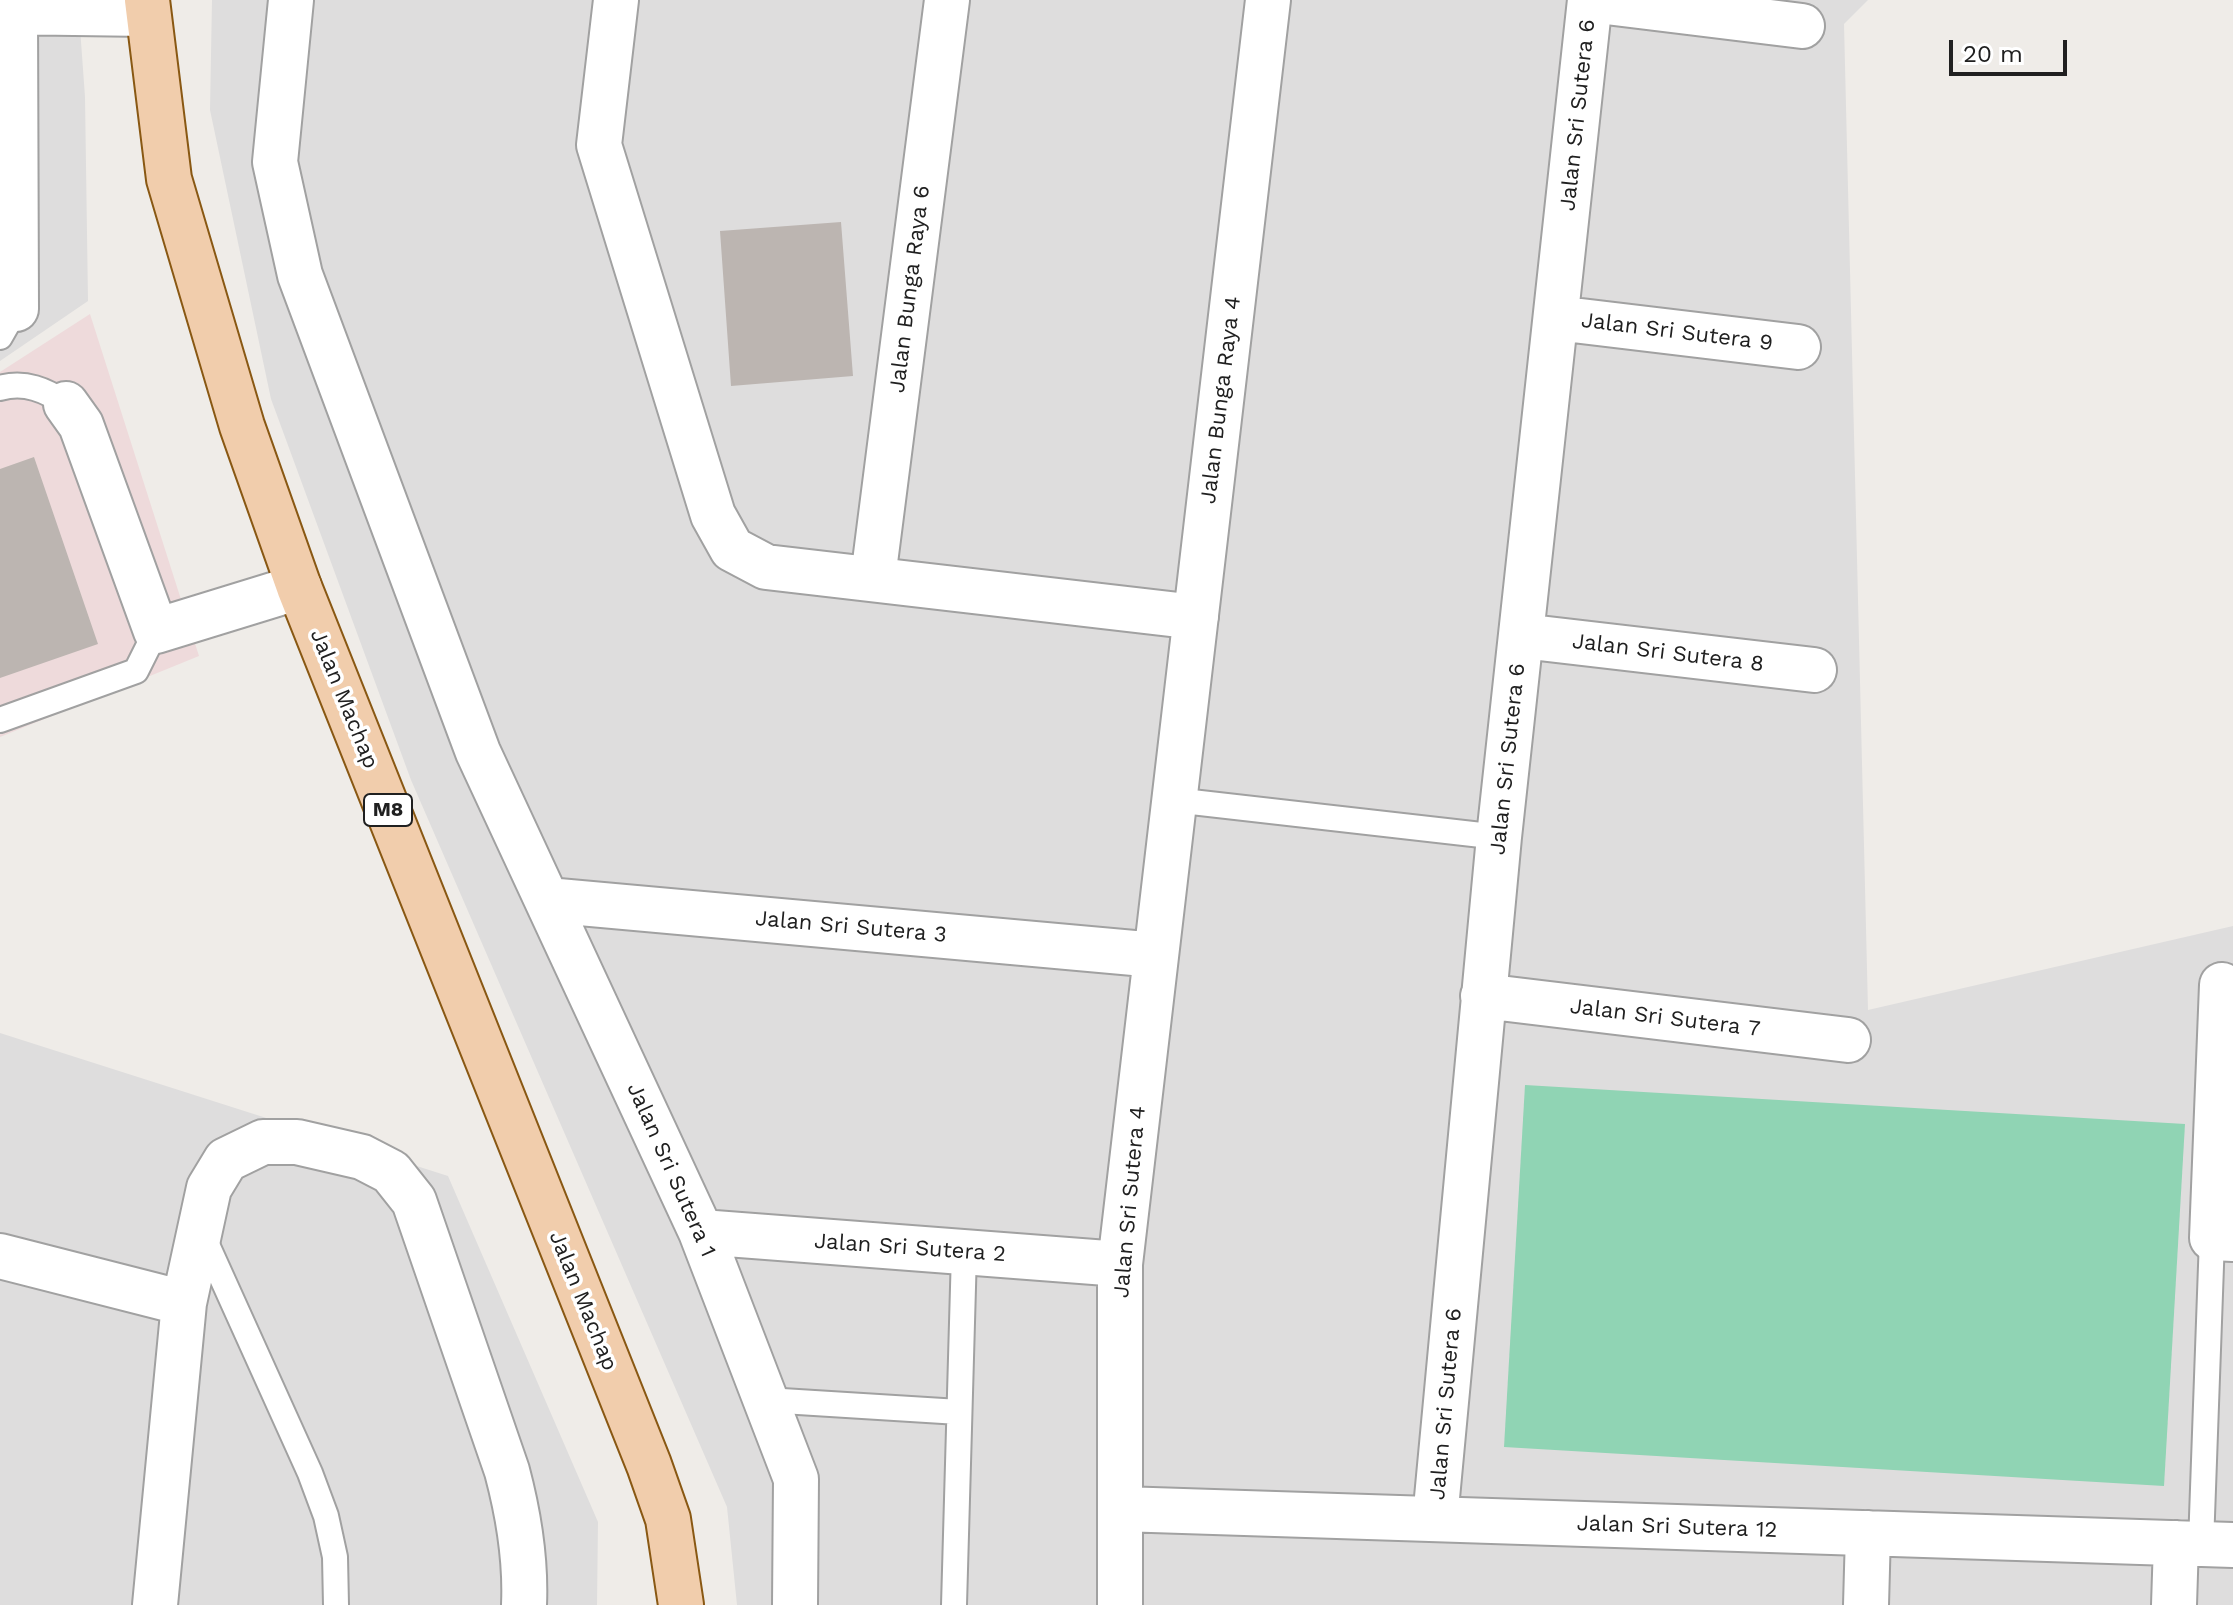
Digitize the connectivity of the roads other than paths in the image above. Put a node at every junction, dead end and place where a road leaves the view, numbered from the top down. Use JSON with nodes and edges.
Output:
{"nodes":[{"id":1,"x":291,"y":0,"type":"edge"},
{"id":2,"x":616,"y":0,"type":"edge"},
{"id":3,"x":947,"y":0,"type":"edge"},
{"id":4,"x":1268,"y":0,"type":"edge"},
{"id":5,"x":1590,"y":0,"type":"edge"},
{"id":6,"x":148,"y":7,"type":"edge"},
{"id":7,"x":7,"y":12,"type":"edge"},
{"id":8,"x":1802,"y":26,"type":"dead end"},
{"id":9,"x":1556,"y":318,"type":"junction"},
{"id":10,"x":8,"y":323,"type":"edge"},
{"id":11,"x":1798,"y":347,"type":"dead end"},
{"id":12,"x":0,"y":388,"type":"edge"},
{"id":13,"x":66,"y":404,"type":"joint"},
{"id":14,"x":873,"y":578,"type":"junction"},
{"id":15,"x":299,"y":587,"type":"junction"},
{"id":16,"x":1196,"y":617,"type":"junction"},
{"id":17,"x":156,"y":631,"type":"junction"},
{"id":18,"x":1522,"y":636,"type":"junction"},
{"id":19,"x":1814,"y":670,"type":"dead end"},
{"id":20,"x":0,"y":720,"type":"edge"},
{"id":21,"x":1174,"y":800,"type":"junction"},
{"id":22,"x":1499,"y":837,"type":"junction"},
{"id":23,"x":547,"y":900,"type":"junction"},
{"id":24,"x":1156,"y":955,"type":"junction"},
{"id":25,"x":2222,"y":985,"type":"dead end"},
{"id":26,"x":1483,"y":996,"type":"junction"},
{"id":27,"x":1848,"y":1040,"type":"dead end"},
{"id":28,"x":200,"y":1230,"type":"junction"},
{"id":29,"x":701,"y":1232,"type":"junction"},
{"id":30,"x":2222,"y":1238,"type":"edge"},
{"id":31,"x":964,"y":1252,"type":"junction"},
{"id":32,"x":0,"y":1256,"type":"edge"},
{"id":33,"x":1120,"y":1264,"type":"junction"},
{"id":34,"x":184,"y":1303,"type":"junction"},
{"id":35,"x":766,"y":1400,"type":"junction"},
{"id":36,"x":959,"y":1412,"type":"junction"},
{"id":37,"x":1121,"y":1509,"type":"junction"},
{"id":38,"x":1435,"y":1519,"type":"junction"},
{"id":39,"x":1868,"y":1533,"type":"junction"},
{"id":40,"x":2203,"y":1544,"type":"edge"},
{"id":41,"x":155,"y":1605,"type":"edge"},
{"id":42,"x":336,"y":1605,"type":"edge"},
{"id":43,"x":524,"y":1605,"type":"edge"},
{"id":44,"x":681,"y":1605,"type":"edge"},
{"id":45,"x":795,"y":1605,"type":"edge"},
{"id":46,"x":954,"y":1605,"type":"edge"},
{"id":47,"x":1120,"y":1605,"type":"edge"},
{"id":48,"x":1866,"y":1605,"type":"edge"},
{"id":49,"x":2174,"y":1605,"type":"edge"}],
"edges":[{"from":1,"to":23,"type":"street","name":"Jalan Sri Sutera 1"},
{"from":2,"to":14,"type":"street"},
{"from":3,"to":14,"type":"street","name":"Jalan Bunga Raya 6"},
{"from":4,"to":16,"type":"street","name":"Jalan Bunga Raya 4"},
{"from":5,"to":8,"type":"street"},
{"from":5,"to":9,"type":"street","name":"Jalan Sri Sutera 6"},
{"from":6,"to":7,"type":"street"},
{"from":6,"to":15,"type":"main road","name":"Jalan Machap","number":"M8"},
{"from":7,"to":10,"type":"street"},
{"from":9,"to":11,"type":"street","name":"Jalan Sri Sutera 9"},
{"from":9,"to":18,"type":"street","name":"Jalan Sri Sutera 6"},
{"from":12,"to":13,"type":"lane"},
{"from":13,"to":17,"type":"street"},
{"from":14,"to":16,"type":"street"},
{"from":15,"to":17,"type":"street"},
{"from":15,"to":44,"type":"main road","name":"Jalan Machap","number":"M8"},
{"from":16,"to":21,"type":"street","name":"Jalan Bunga Raya 4"},
{"from":17,"to":20,"type":"lane"},
{"from":18,"to":19,"type":"street","name":"Jalan Sri Sutera 8"},
{"from":18,"to":22,"type":"street","name":"Jalan Sri Sutera 6"},
{"from":21,"to":22,"type":"lane"},
{"from":21,"to":24,"type":"street","name":"Jalan Sri Sutera 4"},
{"from":22,"to":26,"type":"street","name":"Jalan Sri Sutera 6"},
{"from":23,"to":24,"type":"street","name":"Jalan Sri Sutera 3"},
{"from":23,"to":29,"type":"street","name":"Jalan Sri Sutera 1"},
{"from":24,"to":33,"type":"street","name":"Jalan Sri Sutera 4"},
{"from":25,"to":30,"type":"street"},
{"from":26,"to":27,"type":"street","name":"Jalan Sri Sutera 7"},
{"from":26,"to":38,"type":"street","name":"Jalan Sri Sutera 6"},
{"from":28,"to":34,"type":"street"},
{"from":28,"to":42,"type":"lane"},
{"from":28,"to":43,"type":"street"},
{"from":29,"to":31,"type":"street","name":"Jalan Sri Sutera 2"},
{"from":29,"to":35,"type":"street","name":"Jalan Sri Sutera 1"},
{"from":30,"to":40,"type":"lane"},
{"from":31,"to":33,"type":"street","name":"Jalan Sri Sutera 2"},
{"from":31,"to":36,"type":"lane"},
{"from":32,"to":34,"type":"street"},
{"from":33,"to":37,"type":"street","name":"Jalan Sri Sutera 4"},
{"from":34,"to":41,"type":"street"},
{"from":35,"to":36,"type":"lane"},
{"from":35,"to":45,"type":"street","name":"Jalan Sri Sutera 1"},
{"from":36,"to":46,"type":"lane"},
{"from":37,"to":38,"type":"street","name":"Jalan Sri Sutera 12"},
{"from":37,"to":47,"type":"street","name":"Jalan Sri Sutera 4"},
{"from":38,"to":39,"type":"street","name":"Jalan Sri Sutera 12"},
{"from":39,"to":40,"type":"street","name":"Jalan Sri Sutera 12"},
{"from":39,"to":48,"type":"street"},
{"from":40,"to":49,"type":"street"}]}
